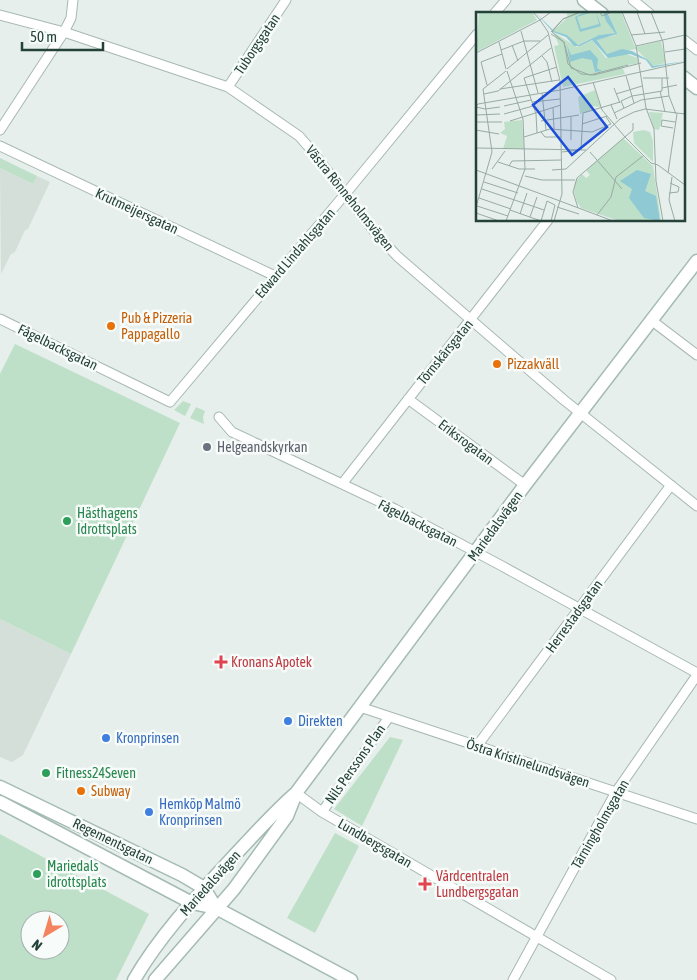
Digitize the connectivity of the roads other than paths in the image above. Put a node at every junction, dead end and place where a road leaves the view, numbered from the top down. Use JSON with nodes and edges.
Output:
{"nodes":[{"id":1,"x":73,"y":0,"type":"edge"},
{"id":2,"x":286,"y":0,"type":"edge"},
{"id":3,"x":506,"y":0,"type":"edge"},
{"id":4,"x":584,"y":0,"type":"edge"},
{"id":5,"x":633,"y":0,"type":"edge"},
{"id":6,"x":496,"y":12,"type":"edge"},
{"id":7,"x":599,"y":12,"type":"edge"},
{"id":8,"x":648,"y":12,"type":"edge"},
{"id":9,"x":0,"y":16,"type":"edge"},
{"id":10,"x":64,"y":32,"type":"junction"},
{"id":11,"x":476,"y":35,"type":"edge"},
{"id":12,"x":684,"y":41,"type":"edge"},
{"id":13,"x":697,"y":50,"type":"edge"},
{"id":14,"x":684,"y":78,"type":"edge"},
{"id":15,"x":228,"y":87,"type":"junction"},
{"id":16,"x":697,"y":88,"type":"edge"},
{"id":17,"x":0,"y":130,"type":"edge"},
{"id":18,"x":0,"y":146,"type":"edge"},
{"id":19,"x":346,"y":193,"type":"junction"},
{"id":20,"x":547,"y":221,"type":"edge"},
{"id":21,"x":697,"y":261,"type":"edge"},
{"id":22,"x":275,"y":276,"type":"junction"},
{"id":23,"x":471,"y":319,"type":"junction"},
{"id":24,"x":0,"y":320,"type":"edge"},
{"id":25,"x":651,"y":320,"type":"junction"},
{"id":26,"x":697,"y":356,"type":"edge"},
{"id":27,"x":408,"y":398,"type":"junction"},
{"id":28,"x":170,"y":402,"type":"joint"},
{"id":29,"x":580,"y":413,"type":"junction"},
{"id":30,"x":219,"y":417,"type":"dead end"},
{"id":31,"x":342,"y":484,"type":"junction"},
{"id":32,"x":525,"y":486,"type":"junction"},
{"id":33,"x":671,"y":486,"type":"junction"},
{"id":34,"x":697,"y":506,"type":"edge"},
{"id":35,"x":476,"y":552,"type":"junction"},
{"id":36,"x":580,"y":609,"type":"junction"},
{"id":37,"x":697,"y":674,"type":"edge"},
{"id":38,"x":360,"y":707,"type":"junction"},
{"id":39,"x":389,"y":717,"type":"junction"},
{"id":40,"x":477,"y":746,"type":"junction"},
{"id":41,"x":0,"y":786,"type":"edge"},
{"id":42,"x":616,"y":792,"type":"junction"},
{"id":43,"x":296,"y":793,"type":"junction"},
{"id":44,"x":0,"y":802,"type":"edge"},
{"id":45,"x":322,"y":812,"type":"junction"},
{"id":46,"x":697,"y":819,"type":"edge"},
{"id":47,"x":204,"y":888,"type":"junction"},
{"id":48,"x":192,"y":902,"type":"junction"},
{"id":49,"x":216,"y":908,"type":"junction"},
{"id":50,"x":537,"y":937,"type":"junction"},
{"id":51,"x":134,"y":980,"type":"edge"},
{"id":52,"x":155,"y":980,"type":"edge"},
{"id":53,"x":351,"y":980,"type":"edge"},
{"id":54,"x":513,"y":980,"type":"edge"},
{"id":55,"x":611,"y":980,"type":"edge"}],
"edges":[{"from":1,"to":10,"type":"street"},
{"from":2,"to":15,"type":"street","name":"Tuborgsgatan"},
{"from":3,"to":6,"type":"street"},
{"from":4,"to":7,"type":"main road"},
{"from":5,"to":8,"type":"street"},
{"from":9,"to":10,"type":"street","name":"Västra Rönneholmsvägen"},
{"from":10,"to":15,"type":"street","name":"Västra Rönneholmsvägen"},
{"from":10,"to":17,"type":"street"},
{"from":11,"to":19,"type":"street","name":"Edward Lindahlsgatan"},
{"from":12,"to":13,"type":"street"},
{"from":14,"to":16,"type":"main road"},
{"from":15,"to":19,"type":"street","name":"Västra Rönneholmsvägen"},
{"from":18,"to":22,"type":"street","name":"Krutmeijersgatan"},
{"from":19,"to":22,"type":"street","name":"Edward Lindahlsgatan"},
{"from":19,"to":23,"type":"street","name":"Västra Rönneholmsvägen"},
{"from":20,"to":23,"type":"street","name":"Törnskärsgatan"},
{"from":21,"to":25,"type":"main road","name":"Mariedalsvägen"},
{"from":22,"to":28,"type":"street","name":"Edward Lindahlsgatan"},
{"from":23,"to":27,"type":"street","name":"Törnskärsgatan"},
{"from":23,"to":29,"type":"street","name":"Västra Rönneholmsvägen"},
{"from":24,"to":28,"type":"street","name":"Fågelbacksgatan"},
{"from":25,"to":26,"type":"street"},
{"from":25,"to":29,"type":"main road","name":"Mariedalsvägen"},
{"from":27,"to":31,"type":"street","name":"Törnskärsgatan"},
{"from":27,"to":32,"type":"street","name":"Eriksrogatan"},
{"from":29,"to":32,"type":"main road","name":"Mariedalsvägen"},
{"from":29,"to":33,"type":"street","name":"Västra Rönneholmsvägen"},
{"from":30,"to":31,"type":"street","name":"Fågelbacksgatan"},
{"from":31,"to":35,"type":"street","name":"Fågelbacksgatan"},
{"from":32,"to":35,"type":"main road","name":"Mariedalsvägen"},
{"from":33,"to":34,"type":"street","name":"Västra Rönneholmsvägen"},
{"from":33,"to":36,"type":"street","name":"Herrestadsgatan"},
{"from":35,"to":36,"type":"street","name":"Fågelbacksgatan"},
{"from":35,"to":38,"type":"main road","name":"Mariedalsvägen"},
{"from":36,"to":37,"type":"street","name":"Fågelbacksgatan"},
{"from":36,"to":40,"type":"street","name":"Herrestadsgatan"},
{"from":37,"to":42,"type":"street","name":"Tärningholmsgatan"},
{"from":38,"to":39,"type":"street","name":"Östra Kristinelundsvägen"},
{"from":38,"to":43,"type":"main road","name":"Mariedalsvägen"},
{"from":39,"to":40,"type":"street","name":"Östra Kristinelundsvägen"},
{"from":39,"to":45,"type":"street","name":"Nils Perssons Plan"},
{"from":40,"to":42,"type":"street","name":"Östra Kristinelundsvägen"},
{"from":41,"to":47,"type":"main road","name":"Regementsgatan"},
{"from":42,"to":46,"type":"street","name":"Östra Kristinelundsvägen"},
{"from":42,"to":50,"type":"street","name":"Tärningholmsgatan"},
{"from":43,"to":45,"type":"street","name":"Lundbergsgatan"},
{"from":43,"to":47,"type":"main road","name":"Mariedalsvägen"},
{"from":43,"to":49,"type":"main road","name":"Mariedalsvägen"},
{"from":44,"to":48,"type":"main road","name":"Regementsgatan"},
{"from":45,"to":50,"type":"street","name":"Lundbergsgatan"},
{"from":47,"to":48,"type":"main road","name":"Mariedalsvägen"},
{"from":47,"to":49,"type":"main road","name":"Regementsgatan"},
{"from":48,"to":49,"type":"main road","name":"Regementsgatan"},
{"from":48,"to":51,"type":"main road","name":"Mariedalsvägen"},
{"from":49,"to":52,"type":"main road","name":"Mariedalsvägen"},
{"from":49,"to":53,"type":"main road","name":"Regementsgatan"},
{"from":50,"to":54,"type":"street","name":"Tärningholmsgatan"},
{"from":50,"to":55,"type":"street","name":"Lundbergsgatan"}]}
